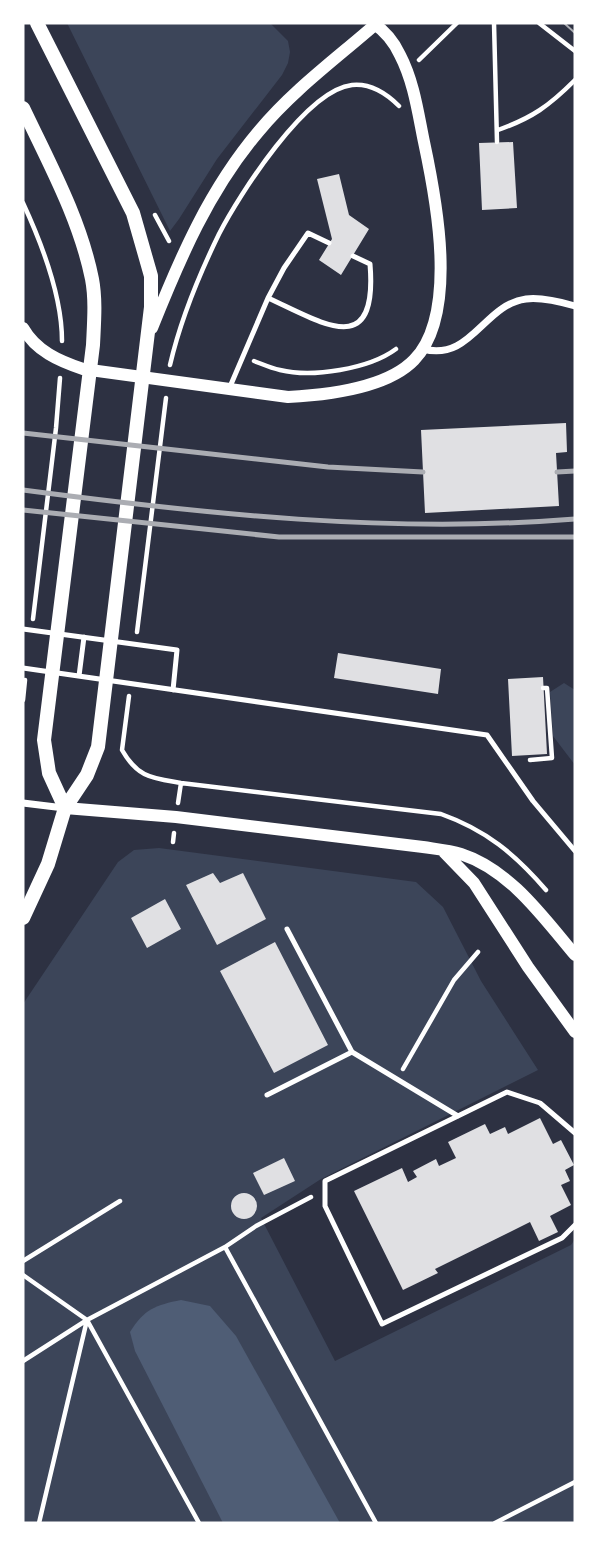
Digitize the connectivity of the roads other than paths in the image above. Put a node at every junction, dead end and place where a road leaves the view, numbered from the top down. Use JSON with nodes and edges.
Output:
{"nodes":[{"id":1,"x":37,"y":23,"type":"edge"},
{"id":2,"x":375,"y":23,"type":"edge"},
{"id":3,"x":23,"y":108,"type":"edge"},
{"id":4,"x":329,"y":243,"type":"dead end"},
{"id":5,"x":353,"y":256,"type":"dead end"},
{"id":6,"x":268,"y":298,"type":"junction"},
{"id":7,"x":575,"y":306,"type":"edge"},
{"id":8,"x":23,"y":328,"type":"edge"},
{"id":9,"x":148,"y":338,"type":"junction"},
{"id":10,"x":423,"y":349,"type":"junction"},
{"id":11,"x":229,"y":389,"type":"junction"},
{"id":12,"x":23,"y":629,"type":"edge"},
{"id":13,"x":84,"y":637,"type":"junction"},
{"id":14,"x":24,"y":671,"type":"edge"},
{"id":15,"x":79,"y":676,"type":"junction"},
{"id":16,"x":173,"y":690,"type":"junction"},
{"id":17,"x":23,"y":803,"type":"edge"},
{"id":18,"x":65,"y":808,"type":"junction"},
{"id":19,"x":441,"y":850,"type":"junction"},
{"id":20,"x":575,"y":851,"type":"edge"},
{"id":21,"x":23,"y":918,"type":"edge"},
{"id":22,"x":287,"y":929,"type":"dead end"},
{"id":23,"x":575,"y":955,"type":"edge"},
{"id":24,"x":575,"y":1032,"type":"edge"},
{"id":25,"x":352,"y":1052,"type":"junction"},
{"id":26,"x":267,"y":1095,"type":"dead end"},
{"id":27,"x":458,"y":1116,"type":"junction"},
{"id":28,"x":575,"y":1133,"type":"edge"},
{"id":29,"x":575,"y":1225,"type":"edge"}],
"edges":[{"from":1,"to":9,"type":"main road"},
{"from":2,"to":9,"type":"street"},
{"from":2,"to":10,"type":"street"},
{"from":3,"to":18,"type":"main road"},
{"from":4,"to":6,"type":"lane"},
{"from":5,"to":6,"type":"lane"},
{"from":6,"to":11,"type":"lane"},
{"from":7,"to":10,"type":"street"},
{"from":8,"to":11,"type":"street"},
{"from":9,"to":18,"type":"main road"},
{"from":10,"to":11,"type":"street"},
{"from":12,"to":13,"type":"lane"},
{"from":13,"to":15,"type":"lane"},
{"from":13,"to":16,"type":"lane"},
{"from":14,"to":15,"type":"lane"},
{"from":15,"to":16,"type":"lane"},
{"from":16,"to":20,"type":"lane"},
{"from":17,"to":18,"type":"street"},
{"from":18,"to":19,"type":"street"},
{"from":18,"to":21,"type":"main road"},
{"from":19,"to":23,"type":"street"},
{"from":19,"to":24,"type":"street"},
{"from":22,"to":25,"type":"lane"},
{"from":25,"to":26,"type":"lane"},
{"from":25,"to":27,"type":"lane"},
{"from":27,"to":28,"type":"lane"},
{"from":27,"to":29,"type":"lane"}]}
